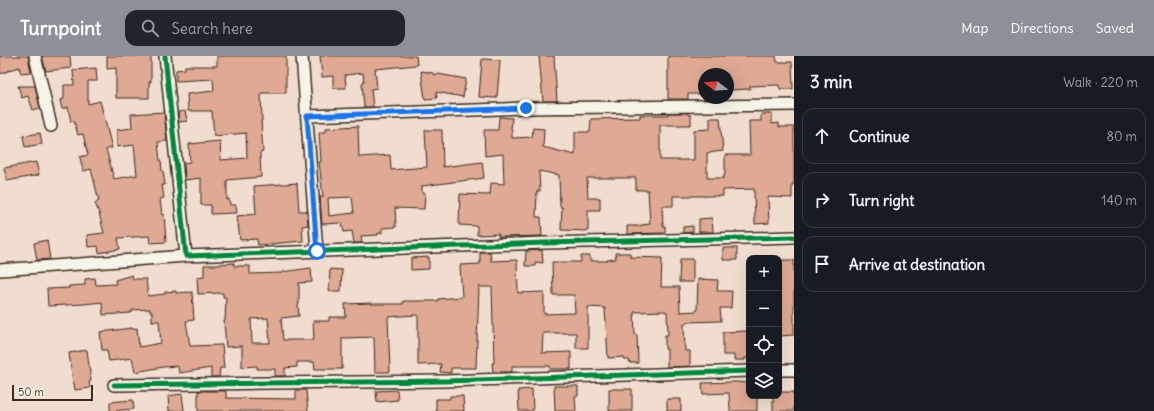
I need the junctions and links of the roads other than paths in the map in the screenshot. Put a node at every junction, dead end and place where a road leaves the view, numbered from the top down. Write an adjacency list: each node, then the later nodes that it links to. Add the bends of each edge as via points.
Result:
1 (35, 56): 6 (street)
2 (164, 56): 9 (street)
3 (302, 56): 5 (street)
4 (794, 105): 5 (street, via 526,108)
5 (307, 116): 8 (street)
6 (51, 126)
7 (794, 238): 8 (street, via 537,243)
8 (317, 251): 9 (street)
9 (186, 256): 10 (street)
10 (0, 270)
11 (782, 370): 12 (street)
12 (794, 370)
13 (746, 371): 14 (street, via 445,381)
14 (114, 385)

